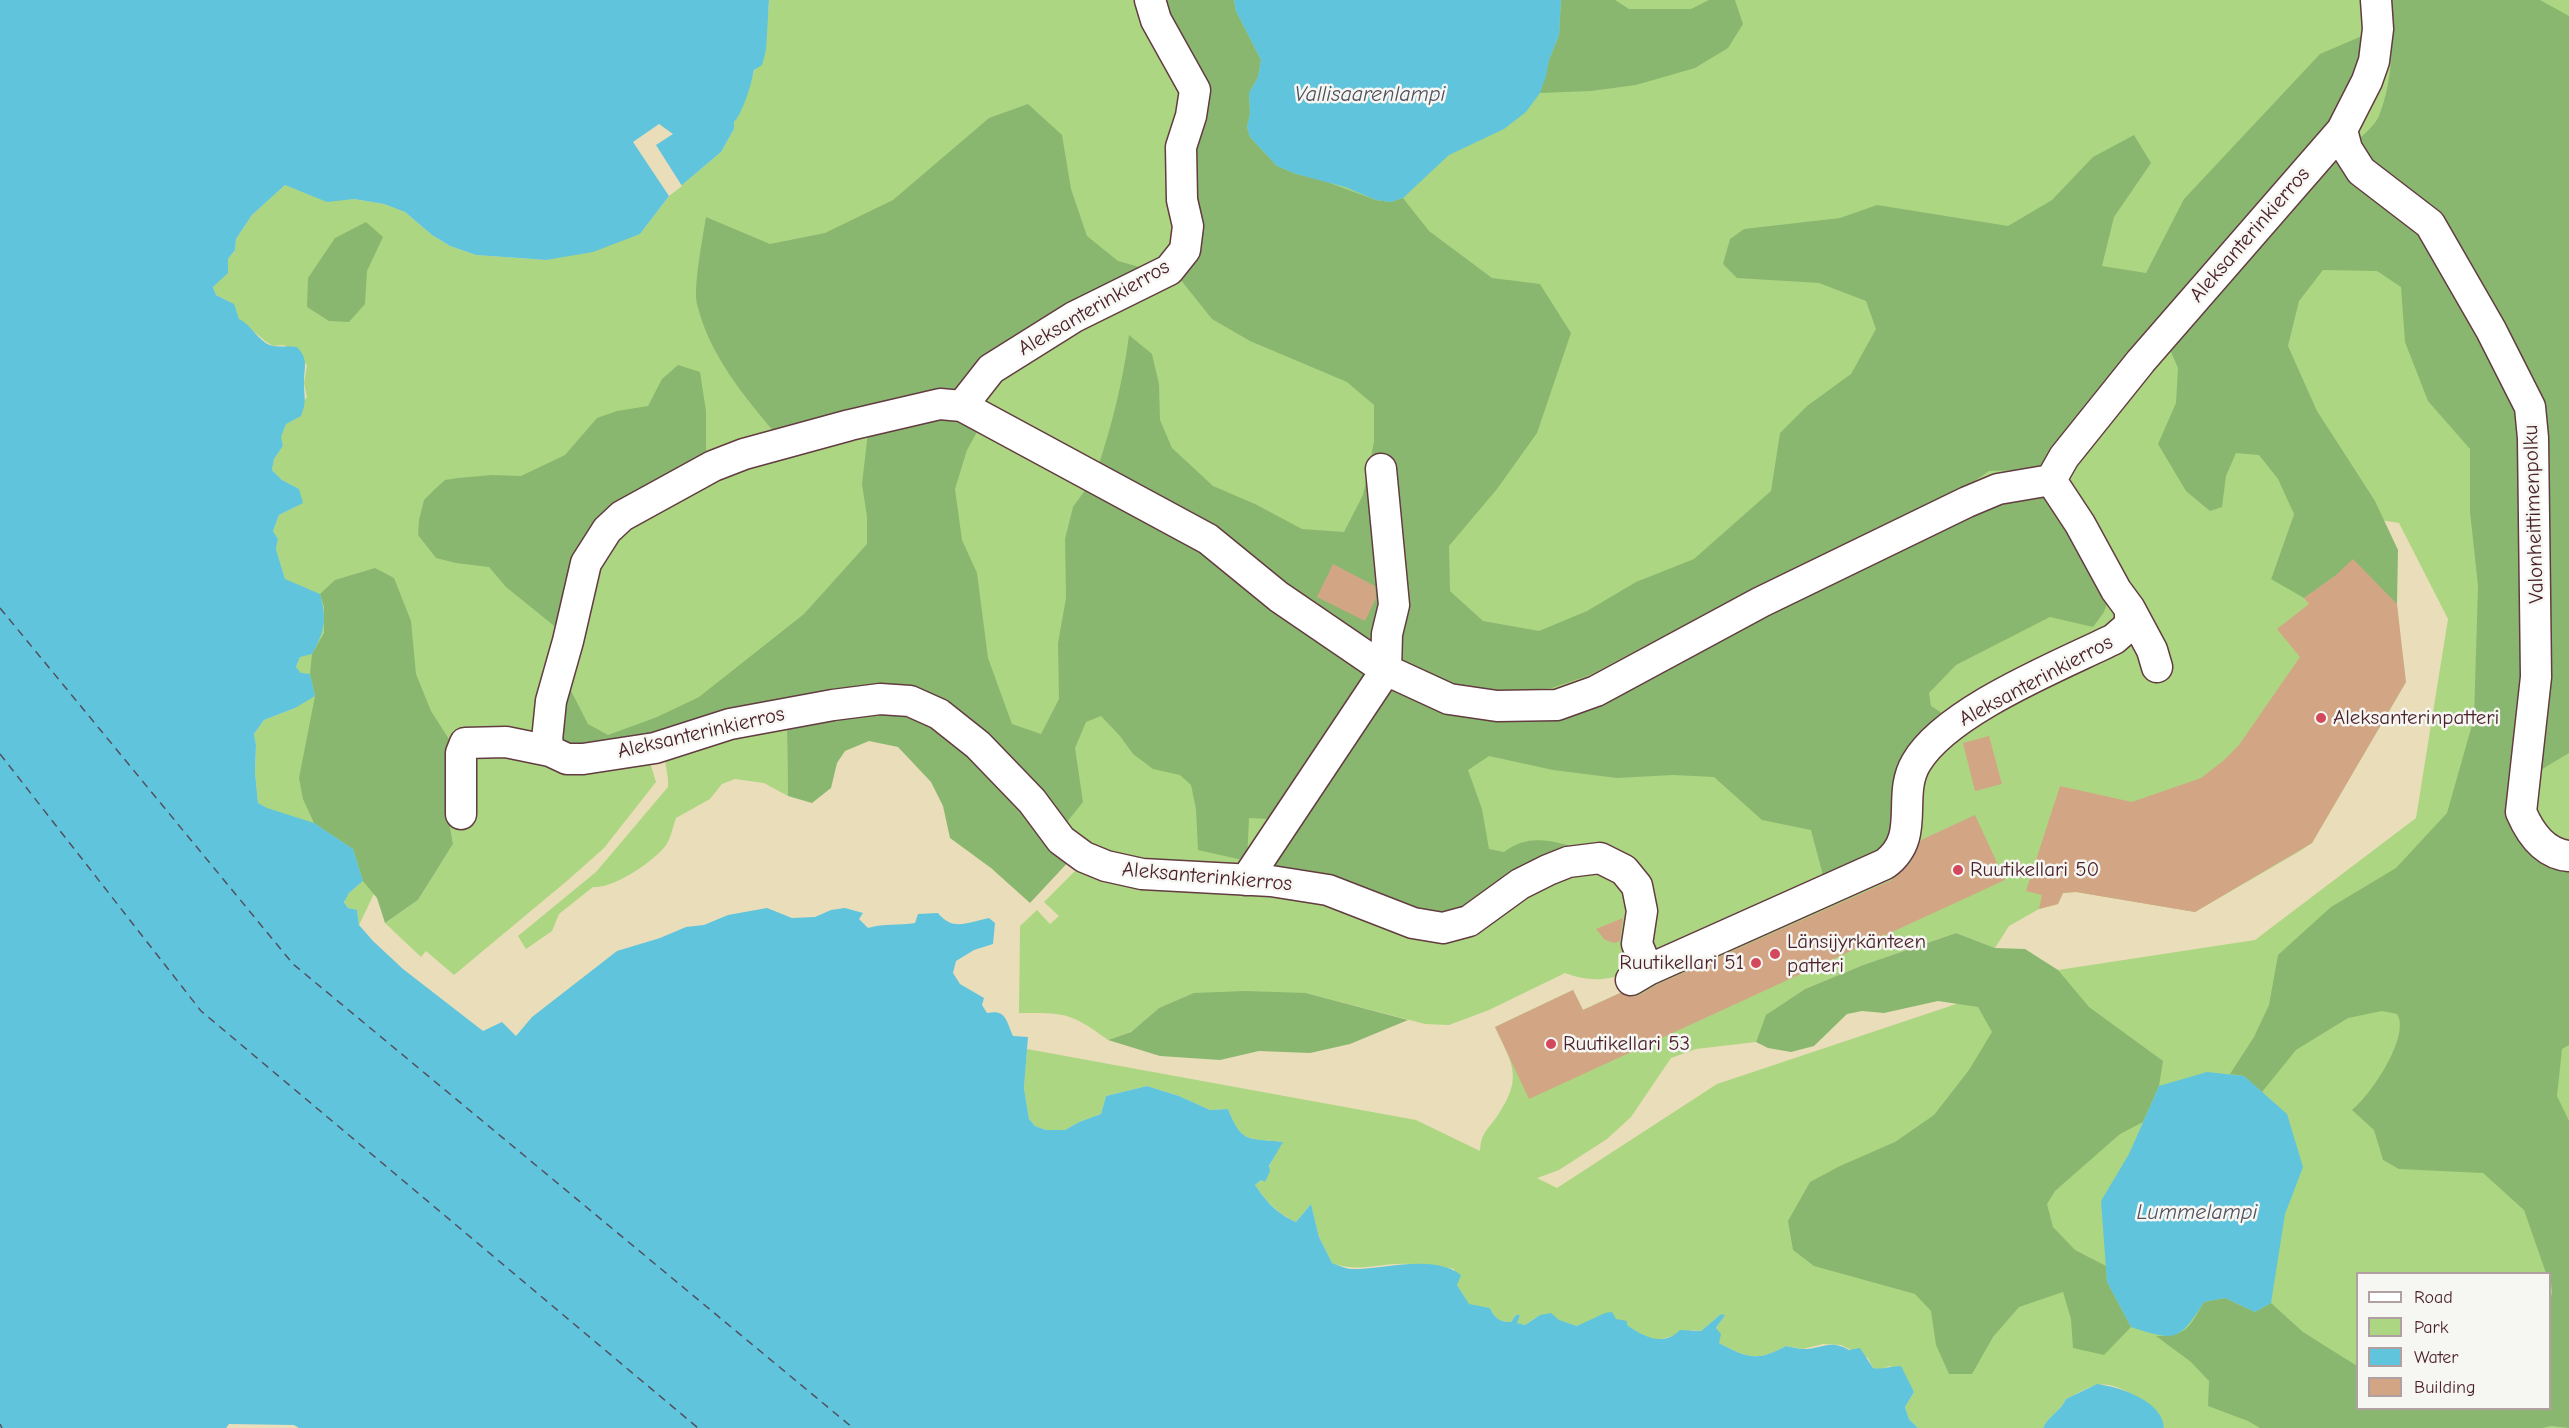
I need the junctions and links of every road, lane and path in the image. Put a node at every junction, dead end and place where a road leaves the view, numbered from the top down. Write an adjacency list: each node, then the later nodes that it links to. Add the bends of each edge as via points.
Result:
1 (1150, 0): 4 (lane, Aleksanterinkierros, via 1156,20 1195,90 1181,147 1182,200 1188,226 1185,250 1169,270 1074,317 991,369)
2 (2376, 0): 3 (lane, Aleksanterinkierros, via 2374,61)
3 (2342, 130): 6 (lane, Aleksanterinkierros, via 2141,361 2064,457); 12 (lane, Valonheittimenpolku, via 2347,148 2361,171 2430,224 2492,330 2530,407 2534,450 2536,677 2521,812 2540,843 2559,855)
4 (962, 406): 9 (lane, via 1208,539 1279,597); 10 (lane, via 940,404 744,454 713,466 622,516 607,530 586,563 551,701 547,740)
5 (1381, 469): 9 (lane, via 1394,605 1387,634)
6 (2051, 480): 7 (lane); 9 (lane, via 1998,489 1967,502 1761,602 1596,692 1557,705 1497,706 1449,699)
7 (2130, 609): 8 (lane); 13 (lane, Aleksanterinkierros, via 2130,625 2123,633 1980,706 1923,752 1911,776 1905,838 1896,857 1869,873 1639,975 1637,944 1642,911 1637,886 1624,870 1600,858 1568,862 1548,870 1520,884 1469,921 1443,928 1413,922 1328,890)
8 (2157, 667)
9 (1386, 670): 13 (lane)
10 (550, 751): 11 (lane, Aleksanterinkierros, via 506,742 465,743 461,753); 13 (lane, Aleksanterinkierros, via 567,759 583,759 655,748 730,724 833,705 880,699 910,701 939,714 978,745 1032,801 1061,840 1084,857 1126,872)
11 (461, 814)
12 (2569, 856)
13 (1246, 880)

